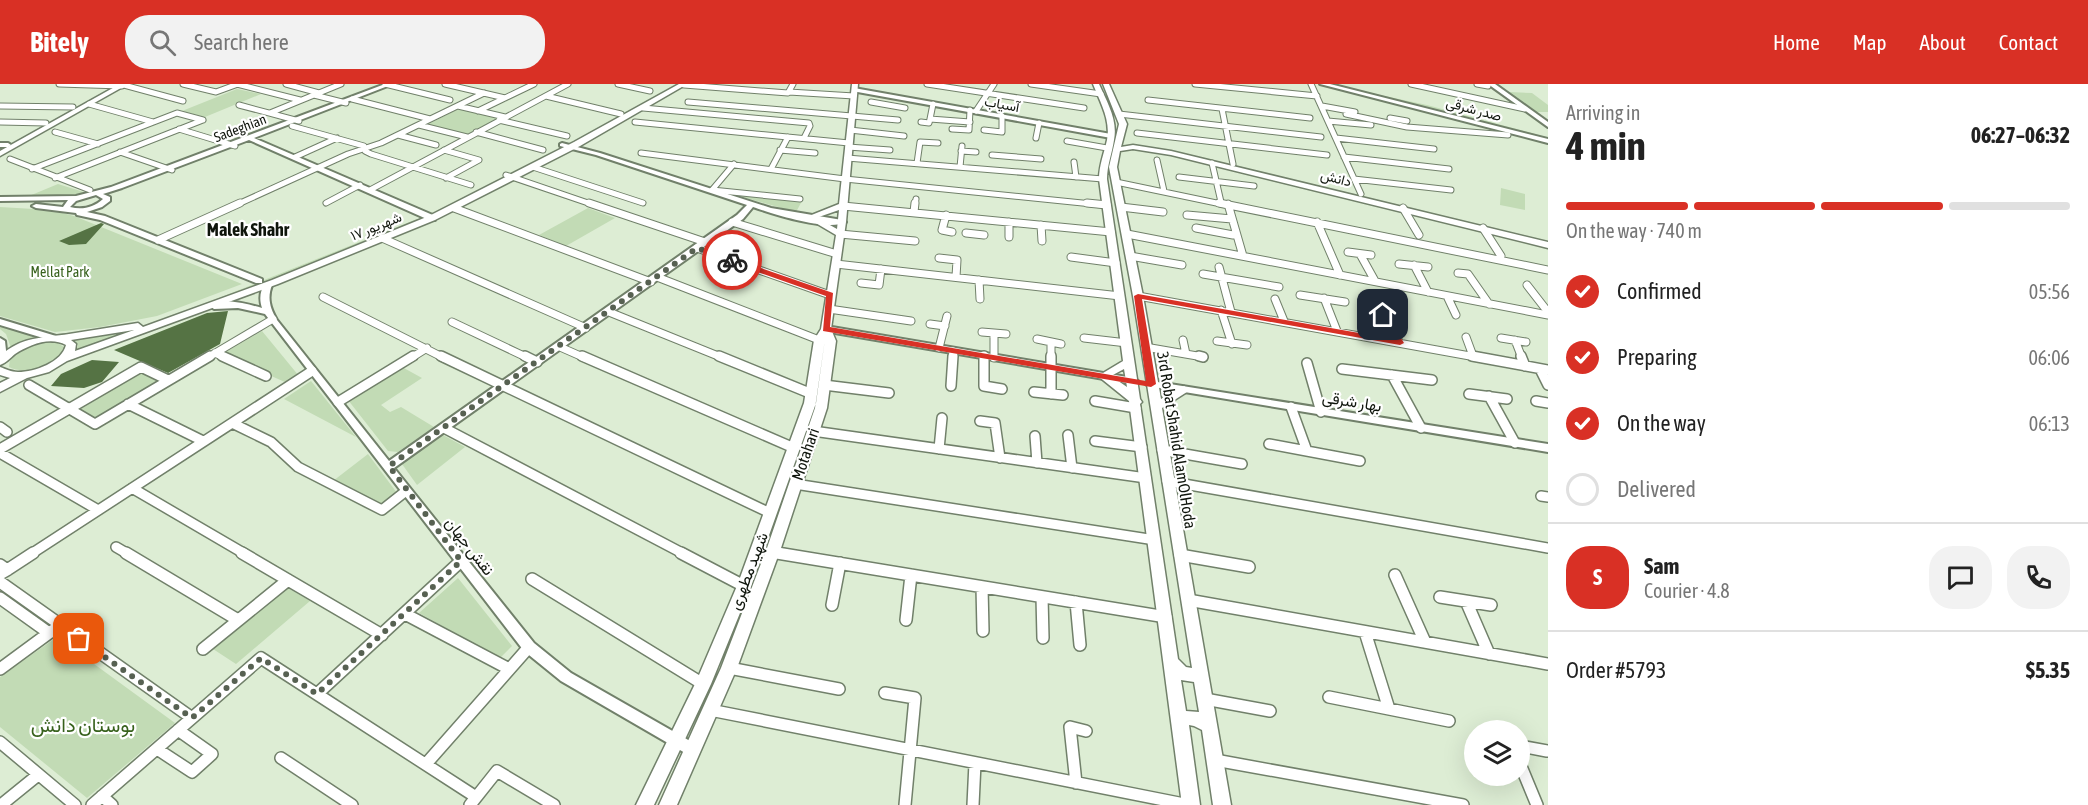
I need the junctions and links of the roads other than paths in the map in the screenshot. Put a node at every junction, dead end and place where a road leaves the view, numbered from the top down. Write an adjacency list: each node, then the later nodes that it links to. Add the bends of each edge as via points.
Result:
1 (59, 84): 23 (street)
2 (183, 84): 3 (street, via 216,92)
3 (237, 84): 39 (street)
4 (286, 84): 33 (street)
5 (340, 84): 33 (street)
6 (390, 84): 40 (street); 42 (street, Sadeghian)
7 (445, 84): 31 (street)
8 (534, 84): 37 (street)
9 (568, 84): 34 (street)
10 (618, 84): 28 (street)
11 (677, 84): 64 (main road, ۱۷ شهریور)
12 (684, 84): 29 (street); 53 (main road, ۱۷ شهریور)
13 (793, 84): 30 (street)
14 (927, 84): 32 (street)
15 (993, 84): 32 (street)
16 (1031, 84): 26 (street)
17 (1195, 84): 25 (street)
18 (1311, 84): 35 (street)
19 (1323, 84): 61 (street, صدر شرقی)
20 (1343, 84): 96 (street, صدر شرقی)
21 (1411, 84): 57 (street)
22 (1477, 84): 24 (street)
23 (120, 85): 38 (street); 45 (main road); 52 (main road)
24 (1490, 85): 57 (street)
25 (1234, 86): 35 (street)
26 (1101, 88): 65 (main road, 3rd Robat Shahid AlamOlHoda); 110 (main road, 3rd Robat Shahid AlamOlHoda)
27 (854, 90): 30 (street); 36 (street, آسیاب); 67 (main road, Motahari)
28 (650, 91)
29 (762, 92): 30 (street); 54 (street)
30 (787, 92)
31 (484, 93): 37 (street); 50 (street)
32 (987, 93): 56 (street); 60 (street)
33 (317, 94): 39 (street); 42 (street)
34 (546, 96): 64 (street); 72 (street)
35 (1317, 96): 51 (street)
36 (896, 97): 46 (street, آسیاب); 48 (street)
37 (505, 98): 59 (street)
38 (183, 100)
39 (300, 100): 62 (street)
40 (450, 100)
41 (1148, 100): 58 (street)
42 (349, 101): 71 (street); 74 (street, Sadeghian)
43 (688, 102): 54 (street)
44 (871, 102): 48 (street)
45 (89, 104): 78 (street); 130 (main road)
46 (933, 104): 60 (street, آسیاب); 73 (street)
47 (239, 105): 62 (street)
48 (887, 105): 55 (street)
49 (0, 106): 52 (street)
50 (458, 106): 59 (street); 71 (street)
51 (1322, 106): 63 (street); 76 (street)
52 (73, 107): 82 (main road)
53 (643, 108): 104 (street, via 809,123); 111 (main road, ۱۷ شهریور)
54 (754, 108): 67 (street)
55 (905, 108)
56 (1084, 108)
57 (1525, 108): 85 (street)
58 (1222, 109): 69 (street); 86 (street)
59 (478, 111): 72 (street)
60 (973, 111): 68 (street, آسیاب); 81 (street)
61 (1437, 112): 87 (street); 109 (street, صدر شرقی)
62 (270, 113): 74 (street)
63 (1365, 113)
64 (621, 114): 111 (main road, ۱۷ شهریور)
65 (1119, 114): 86 (street); 110 (main road, 3rd Robat Shahid AlamOlHoda, via 1124,124)
66 (1346, 114): 87 (street, via 1399,126)
67 (851, 115): 75 (street); 91 (main road, Motahari)
68 (1002, 116): 83 (street, آسیاب); 92 (street, via 1002,132)
69 (1310, 118)
70 (1390, 118): 87 (street)
71 (430, 119): 84 (street)
72 (502, 119): 94 (street); 111 (street)
73 (930, 119): 80 (street, via 928,123); 81 (street)
74 (298, 120): 103 (street, Sadeghian)
75 (898, 120)
76 (1328, 121): 90 (street); 106 (street)
77 (0, 122): 82 (street)
78 (154, 122): 88 (street, via 177,113 203,120); 114 (street)
79 (635, 122): 101 (street)
80 (921, 122)
81 (970, 122): 89 (street, via 969,130)
82 (46, 123): 118 (main road)
83 (1039, 123): 105 (street); 110 (street, آسیاب)
84 (419, 125): 97 (street); 100 (street)
85 (1548, 125)
86 (1226, 126): 102 (street); 113 (street)
87 (1436, 128): 98 (street)
88 (179, 129): 115 (street); 126 (street)
89 (952, 129)
90 (1410, 129)
91 (850, 130): 99 (street); 117 (main road, Motahari)
92 (984, 130)
93 (55, 132): 114 (street)
94 (476, 132): 100 (street); 123 (street)
95 (1137, 133): 113 (street)
96 (1548, 134)
97 (398, 135): 116 (street); 120 (street)
98 (1508, 135)
99 (904, 136)
100 (467, 137): 122 (street)
101 (788, 137): 104 (street); 124 (street)
102 (1321, 137)
103 (251, 138): 115 (street, Sadeghian); 135 (street)
104 (804, 138): 117 (street)
105 (1036, 138)
106 (1336, 138): 121 (street); 136 (street)
107 (335, 139): 107 (street, via 295,125 291,127); 120 (street); 135 (street)
108 (1067, 141): 110 (street)
109 (1548, 141)
110 (1114, 142): 119 (main road, دانش); 119 (main road, دانش, via 1130,139); 163 (main road, 3rd Robat Shahid AlamOlHoda, via 1102,164)
111 (569, 143): 148 (main road, ۱۷ شهریور); 156 (main road, ۱۷ شهریور); 171 (street)
112 (938, 143): 143 (street, via 920,142)
113 (1229, 143): 133 (street); 146 (street)
114 (98, 144): 151 (street)
115 (233, 145): 152 (street, Sadeghian)
116 (436, 145)
117 (848, 145): 125 (street); 137 (main road, Motahari)
118 (3, 147)
119 (1146, 147): 144 (main road, دانش); 146 (main road, دانش)
120 (364, 149): 147 (street); 150 (street)
121 (1434, 149)
122 (444, 150): 150 (street); 160 (street, via 479,160)
123 (543, 150)
124 (780, 150): 128 (street); 153 (street)
125 (890, 150)
126 (120, 152): 134 (street); 152 (street)
127 (641, 153): 145 (street)
128 (815, 153)
129 (976, 153): 149 (street, via 962,149)
130 (0, 154)
131 (100, 155): 134 (street)
132 (992, 155): 138 (street)
133 (1327, 155)
134 (107, 157): 159 (street)
135 (296, 157): 147 (street)
136 (1344, 157): 154 (street); 162 (street)
137 (847, 158): 143 (street); 161 (main road, Motahari)
138 (1019, 158): 140 (street); 155 (street)
139 (10, 159): 151 (street)
140 (1041, 159)
141 (1157, 160): 173 (street)
142 (1074, 162): 157 (street)
143 (917, 163): 149 (street)
144 (1212, 163): 164 (street); 191 (main road, دانش)
145 (734, 164): 153 (street); 171 (street)
146 (1233, 164): 174 (main road, دانش)
147 (319, 167): 165 (street); 221 (street)
148 (533, 167): 156 (main road, ۱۷ شهریور); 168 (street)
149 (960, 167): 155 (street)
150 (411, 168): 160 (street); 170 (street)
151 (32, 169): 159 (street)
152 (170, 169): 176 (street, Sadeghian)
153 (771, 169): 161 (street)
154 (1449, 169)
155 (1020, 172): 157 (street)
156 (509, 176): 178 (street); 190 (main road, ۱۷ شهریور); 198 (main road, ۱۷ شهریور)
157 (1076, 177): 163 (street)
158 (1179, 177): 164 (street)
159 (55, 178): 169 (street)
160 (446, 178): 166 (street)
161 (845, 179): 187 (street); 188 (main road, Motahari)
162 (1354, 179): 172 (street); 174 (street)
163 (1110, 180): 173 (street); 187 (main road, 3rd Robat Shahid AlamOlHoda); 189 (main road, 3rd Robat Shahid AlamOlHoda)
164 (1216, 183): 167 (street); 184 (street)
165 (360, 185): 170 (street); 182 (street)
166 (471, 186)
167 (1254, 186)
168 (595, 188): 178 (street); 183 (street)
169 (90, 190)
170 (370, 190): 198 (street)
171 (712, 190): 179 (street); 186 (street)
172 (1451, 190)
173 (1164, 191): 181 (street)
174 (1361, 194): 222 (main road, دانش)
175 (78, 198): 176 (street); 177 (street); 193 (street, via 68,203 66,208)
176 (103, 198): 193 (street, via 88,209); 200 (street)
177 (0, 199)
178 (577, 199): 225 (street)
179 (800, 199)
180 (916, 199): 194 (street)
181 (1206, 199): 184 (street); 199 (street)
182 (326, 203)
183 (643, 203)
184 (1224, 203): 203 (street); 207 (street)
185 (0, 204): 193 (street)
186 (753, 204): 192 (street); 204 (street)
187 (1107, 205): 215 (main road, 3rd Robat Shahid AlamOlHoda)
188 (843, 206): 194 (street); 202 (main road); 205 (main road, Motahari)
189 (1121, 207): 195 (street); 214 (main road, 3rd Robat Shahid AlamOlHoda)
190 (454, 208): 198 (main road, ۱۷ شهریور); 251 (street)
191 (1403, 208): 210 (main road, دانش); 217 (street)
192 (769, 209): 202 (street); 204 (street)
193 (71, 210): 200 (street)
194 (914, 212): 197 (street)
195 (1163, 212)
196 (1187, 214): 199 (street)
197 (946, 215): 201 (street); 211 (street, via 942,230)
198 (429, 216): 220 (main road, ۱۷ شهریور); 255 (main road, ۱۷ شهریور)
199 (1212, 216): 203 (street)
200 (102, 218): 221 (street)
201 (974, 218): 206 (street); 218 (street, via 970,234)
202 (815, 219): 205 (street); 213 (main road)
203 (1232, 219): 233 (street)
204 (736, 220): 225 (street); 229 (street)
205 (842, 222): 213 (main road, Motahari)
206 (1009, 222): 208 (street); 219 (street)
207 (1317, 222): 245 (street); 248 (street)
208 (1041, 225): 215 (street); 224 (street)
209 (1196, 228): 212 (street)
210 (1483, 228): 226 (main road, دانش); 234 (street)
211 (952, 232)
212 (1216, 232): 216 (street); 227 (street)
213 (840, 234): 223 (street); 229 (main road, Motahari)
214 (1127, 234): 227 (street); 232 (main road, 3rd Robat Shahid AlamOlHoda)
215 (1112, 235): 232 (main road, via 1121,257); 239 (main road, 3rd Robat Shahid AlamOlHoda)
216 (1233, 235)
217 (1419, 235)
218 (984, 236)
219 (1009, 237)
220 (382, 238): 255 (main road, ۱۷ شهریور); 287 (street)
221 (158, 240): 255 (street)
222 (1548, 240)
223 (915, 241)
224 (1042, 241)
225 (701, 245): 251 (street); 260 (street)
226 (1548, 245)
227 (1222, 252): 233 (street)
228 (1348, 252): 230 (street)
229 (837, 254): 237 (main road, Motahari)
230 (1360, 254): 231 (street); 254 (street)
231 (1371, 255)
232 (1130, 256): 240 (street); 253 (main road, 3rd Robat Shahid AlamOlHoda)
233 (1244, 256): 248 (street)
234 (1501, 256)
235 (1071, 257): 239 (street)
236 (939, 258): 249 (street, via 957,260)
237 (836, 264): 244 (street); 260 (main road, Motahari)
238 (1400, 264): 241 (street)
239 (1116, 265): 253 (main road); 262 (main road, 3rd Robat Shahid AlamOlHoda)
240 (1182, 265)
241 (1414, 265): 243 (street); 259 (street)
242 (1219, 267): 250 (street)
243 (1428, 267)
244 (881, 269): 249 (street); 256 (street, via 879,285)
245 (1548, 270)
246 (1458, 273): 270 (street, via 1468,274)
247 (1203, 274): 250 (street)
248 (1340, 275): 254 (street)
249 (956, 277): 252 (street)
250 (1222, 277): 258 (street); 275 (street)
251 (654, 280): 274 (street); 292 (street)
252 (980, 280): 262 (street); 267 (street)
253 (1134, 280): 263 (main road, 3rd Robat Shahid AlamOlHoda)
254 (1375, 282): 259 (street)
255 (263, 283): 271 (main road, ۱۷ شهریور); 279 (street); 294 (main road, ۱۷ شهریور, via 152,322)
256 (861, 283)
257 (1527, 285): 276 (street)
258 (1279, 287)
259 (1428, 292): 264 (street)
260 (830, 295): 272 (main road, Motahari)
261 (1300, 295): 266 (street)
262 (1120, 296): 304 (main road, 3rd Robat Shahid AlamOlHoda)
263 (1138, 296): 273 (street); 310 (main road, 3rd Robat Shahid AlamOlHoda)
264 (1447, 296): 270 (street); 278 (street)
265 (323, 297): 311 (street)
266 (1324, 298): 269 (street); 288 (street)
267 (980, 299)
268 (1275, 299): 282 (street)
269 (1345, 302)
270 (1489, 304): 276 (street)
271 (214, 306): 279 (street, via 238,305); 319 (main road, ۱۷ شهریور)
272 (829, 309): 281 (street); 292 (main road, Motahari)
273 (1221, 310): 275 (street); 307 (street)
274 (609, 312): 287 (street); 346 (street)
275 (1231, 312): 282 (street)
276 (1548, 314)
277 (1383, 315): 305 (street)
278 (1456, 315)
279 (270, 316): 314 (street); 328 (street, نقش جهان)
280 (947, 316): 286 (street)
281 (911, 321)
282 (1284, 321): 288 (street)
283 (0, 322): 294 (street)
284 (452, 322): 320 (street)
285 (930, 324): 286 (street)
286 (945, 326): 312 (street)
287 (586, 328): 309 (street)
288 (1337, 331): 305 (street)
289 (982, 332): 290 (street)
290 (994, 333): 291 (street); 317 (street)
291 (1006, 334)
292 (823, 335): 312 (street); 337 (main road, Motahari, via 831,341); 346 (main road, شهید مطهری)
293 (1466, 337): 316 (street)
294 (57, 338): 319 (main road, via 71,344); 323 (main road, ۱۷ شهریور, via 23,345)
295 (1084, 338): 304 (street)
296 (1501, 338): 299 (street)
297 (1037, 339): 302 (street)
298 (1183, 340): 315 (street)
299 (1515, 340): 303 (street); 324 (street)
300 (0, 341): 323 (street)
301 (1217, 341): 307 (street)
302 (1050, 342): 306 (street); 325 (street)
303 (1526, 342)
304 (1127, 343): 321 (main road, 3rd Robat Shahid AlamOlHoda)
305 (1400, 343): 316 (street)
306 (1061, 344)
307 (1232, 344): 308 (street)
308 (1247, 345)
309 (560, 347): 320 (street); 375 (street)
310 (1145, 347): 315 (street); 336 (main road, 3rd Robat Shahid AlamOlHoda)
311 (427, 348): 340 (street); 353 (street)
312 (939, 348): 313 (street)
313 (953, 351): 317 (street); 339 (street)
314 (214, 353): 330 (street); 333 (street)
315 (1186, 354): 318 (street)
316 (1473, 356): 324 (street)
317 (989, 357): 325 (street); 342 (street, via 984,386)
318 (1203, 357)
319 (63, 359): 332 (main road, ۱۷ شهریور)
320 (537, 362): 340 (street)
321 (1130, 362): 331 (main road); 335 (main road, 3rd Robat Shahid AlamOlHoda)
322 (1307, 363): 361 (street)
323 (0, 364): 332 (main road, via 7,374)
324 (1525, 366): 327 (street)
325 (1050, 367): 331 (street); 347 (street)
326 (1342, 369): 329 (street)
327 (1544, 369): 338 (street)
328 (312, 371): 353 (street, نقش جهان); 364 (street)
329 (1392, 375): 334 (street); 366 (street)
330 (266, 376)
331 (1103, 376): 335 (street); 357 (main road)
332 (27, 380): 341 (main road, ۱۷ شهریور); 360 (street)
333 (168, 380): 356 (street); 360 (street, via 141,367)
334 (1432, 380)
335 (1133, 381): 336 (main road); 357 (main road, 3rd Robat Shahid AlamOlHoda)
336 (1151, 384): 343 (street, بهار شرقی); 358 (main road, 3rd Robat Shahid AlamOlHoda)
337 (824, 385): 345 (street); 367 (main road, Motahari)
338 (1548, 385)
339 (951, 386)
340 (502, 387): 365 (street); 393 (street)
341 (0, 388)
342 (1002, 388)
343 (1184, 390): 358 (main road); 359 (street, بهار شرقی)
344 (1034, 392): 347 (street)
345 (889, 393)
346 (812, 394): 375 (main road, شهید مطهری)
347 (1052, 394): 349 (street)
348 (1469, 394): 350 (street)
349 (1063, 395)
350 (1489, 396): 351 (street); 372 (street)
351 (1507, 399)
352 (1536, 401): 355 (street)
353 (338, 402): 385 (street, نقش جهان)
354 (1095, 402): 357 (street)
355 (1548, 403)
356 (128, 404): 360 (street, via 95,424); 370 (street)
357 (1136, 405): 374 (main road, 3rd Robat Shahid AlamOlHoda)
358 (1155, 407): 378 (main road, 3rd Robat Shahid AlamOlHoda)
359 (1291, 407): 361 (street, بهار شرقی); 380 (street)
360 (69, 409): 379 (street)
361 (1321, 412): 366 (street, بهار شرقی)
362 (942, 418): 377 (street)
363 (980, 421): 381 (street, via 995,423)
364 (231, 423): 370 (street); 391 (street, via 271,442 298,467 382,510)
365 (444, 428): 385 (street); 408 (street)
366 (1421, 428): 372 (street, بهار شرقی)
367 (813, 431): 377 (street); 389 (main road, Motahari)
368 (1068, 435): 386 (street)
369 (1035, 436): 383 (street)
370 (204, 441): 390 (street)
371 (1095, 441): 374 (street)
372 (1515, 443): 376 (street, بهار شرقی)
373 (1269, 444): 380 (street)
374 (1142, 447): 387 (main road, 3rd Robat Shahid AlamOlHoda)
375 (794, 448): 393 (main road, شهید مطهری)
376 (1548, 448)
377 (939, 449): 381 (street)
378 (1162, 450): 384 (street); 388 (main road, 3rd Robat Shahid AlamOlHoda)
379 (0, 451): 392 (street)
380 (1307, 451): 382 (street)
381 (1000, 458): 383 (street)
382 (1360, 461)
383 (1037, 463): 386 (street)
384 (1242, 464)
385 (389, 466): 391 (street, نقش جهان)
386 (1072, 468): 387 (street)
387 (1146, 478): 394 (main road, 3rd Robat Shahid AlamOlHoda)
388 (1167, 481): 396 (street); 398 (main road, 3rd Robat Shahid AlamOlHoda)
389 (795, 484): 394 (street); 397 (main road, Motahari)
390 (132, 488): 392 (street); 406 (street)
391 (406, 491): 399 (street, نقش جهان)
392 (98, 510): 402 (street)
393 (770, 513): 408 (main road, شهید مطهری)
394 (1155, 540): 419 (main road, 3rd Robat Shahid AlamOlHoda)
395 (116, 547): 420 (street)
396 (1548, 548)
397 (772, 552): 400 (street); 435 (main road, Motahari)
398 (1180, 555): 401 (street); 413 (main road, 3rd Robat Shahid AlamOlHoda)
399 (461, 561): 418 (street); 430 (street, نقش جهان)
400 (840, 563): 403 (street); 416 (street)
401 (1249, 567)
402 (2, 570)
403 (910, 575): 409 (street); 421 (street)
404 (1395, 575): 428 (street)
405 (532, 579): 439 (street)
406 (288, 580): 420 (street); 426 (street)
407 (0, 582): 422 (street)
408 (744, 586): 439 (main road, شهید مطهری)
409 (982, 587): 410 (street); 423 (street)
410 (1042, 597): 415 (street); 427 (street)
411 (1440, 597): 414 (street)
412 (0, 598): 425 (street)
413 (1188, 600): 424 (street); 438 (main road, 3rd Robat Shahid AlamOlHoda)
414 (1466, 601): 417 (street); 432 (street)
415 (1076, 602): 419 (street); 429 (street)
416 (832, 605)
417 (1491, 605)
418 (405, 614): 426 (street); 437 (street)
419 (1166, 617): 433 (main road, 3rd Robat Shahid AlamOlHoda)
420 (238, 620): 431 (street)
421 (906, 620)
422 (60, 626): 425 (street); 448 (street)
423 (983, 631)
424 (1365, 632): 428 (street); 445 (street)
425 (49, 633): 436 (street)
426 (382, 635): 442 (street)
427 (1043, 638)
428 (1425, 642): 432 (street)
429 (1080, 645)
430 (529, 647): 437 (street); 454 (street, نقش جهان, via 566,677)
431 (203, 649)
432 (1489, 654): 434 (street)
433 (1173, 664): 438 (main road, via 1181,673 1193,676); 449 (main road, 3rd Robat Shahid AlamOlHoda)
434 (1548, 664)
435 (729, 668): 440 (street); 446 (main road, Motahari)
436 (0, 669)
437 (510, 669): 464 (street)
438 (1200, 671): 444 (main road, 3rd Robat Shahid AlamOlHoda)
439 (703, 684): 454 (main road, شهید مطهری)
440 (839, 689)
441 (885, 693): 459 (street, via 915,698)
442 (317, 694): 448 (street, via 261,658); 464 (street)
443 (1329, 697): 445 (street)
444 (1205, 699): 447 (street); 451 (main road, 3rd Robat Shahid AlamOlHoda)
445 (1389, 709): 450 (street)
446 (710, 710): 458 (main road, Motahari); 459 (street)
447 (1270, 711)
448 (192, 718): 452 (street)
449 (1180, 720): 451 (main road, via 1189,717); 478 (main road, 3rd Robat Shahid AlamOlHoda)
450 (1449, 720)
451 (1210, 727): 462 (main road, 3rd Robat Shahid AlamOlHoda)
452 (178, 730): 456 (street); 456 (street, via 212,754 192,772)
453 (1086, 731): 466 (street, via 1070,727)
454 (675, 740): 458 (street, نقش جهان); 474 (main road, شهید مطهری)
455 (0, 742): 465 (street)
456 (157, 748): 469 (street)
457 (1530, 748): 460 (street)
458 (692, 750): 475 (main road, Motahari)
459 (910, 750): 463 (street); 476 (street)
460 (1547, 751)
461 (281, 758): 472 (street)
462 (1215, 760): 479 (main road, 3rd Robat Shahid AlamOlHoda); 480 (street)
463 (975, 763): 466 (street); 477 (street)
464 (426, 764): 468 (street)
465 (38, 775): 470 (street); 471 (street)
466 (1076, 783): 478 (street)
467 (1529, 786): 481 (street)
468 (473, 801): 473 (street, via 497,771)
469 (102, 802)
470 (1, 805)
471 (75, 805)
472 (352, 805)
473 (554, 805)
474 (645, 805)
475 (668, 805)
476 (905, 805)
477 (973, 805)
478 (1190, 805)
479 (1222, 805)
480 (1463, 805)
481 (1537, 805)

